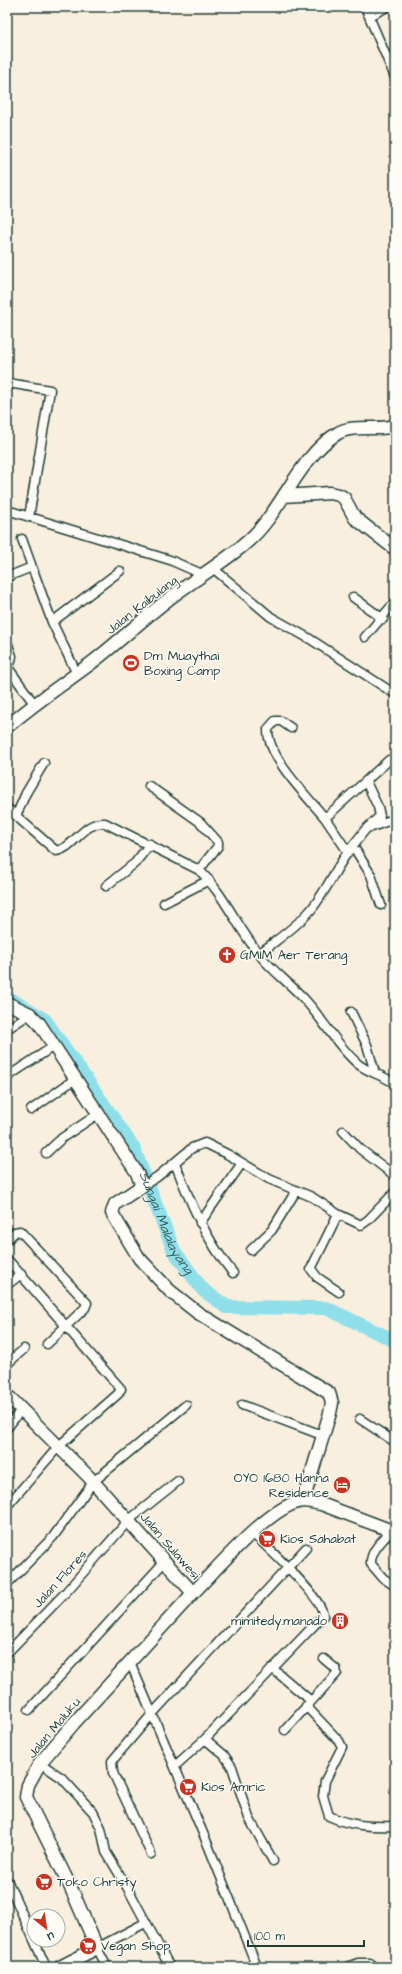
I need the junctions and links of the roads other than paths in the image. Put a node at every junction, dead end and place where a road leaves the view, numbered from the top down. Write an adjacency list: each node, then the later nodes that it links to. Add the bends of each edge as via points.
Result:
1 (365, 7): 3 (street)
2 (387, 7): 3 (street)
3 (370, 16): 4 (street)
4 (395, 77)
5 (7, 387): 9 (street, via 8,383 50,390)
6 (395, 426): 7 (street, Jalan Kaibulang, via 344,431 338,434 305,465)
7 (284, 496): 11 (street, via 339,494 355,518); 14 (street, Jalan Kaibulang, via 257,533)
8 (7, 510): 9 (street)
9 (30, 517): 14 (street)
10 (22, 539): 12 (street)
11 (395, 550)
12 (32, 567): 15 (street); 19 (street)
13 (120, 570): 19 (street)
14 (209, 572): 23 (street, Jalan Kaibulang, via 174,595); 24 (street, via 271,617)
15 (7, 577)
16 (353, 597): 18 (street)
17 (395, 602): 18 (street)
18 (383, 619): 20 (street)
19 (52, 622): 23 (street)
20 (365, 637)
21 (7, 642): 22 (street, via 12,656)
22 (8, 668): 25 (street)
23 (77, 674): 25 (street, Jalan Kaibulang)
24 (395, 694)
25 (35, 706): 26 (street, Jalan Kaibulang)
26 (7, 727)
27 (292, 728): 34 (street, via 281,721 275,721 268,729 274,755)
28 (389, 760): 34 (street)
29 (44, 763): 33 (street)
30 (149, 786): 39 (street, via 200,822 218,842 218,846)
31 (368, 786): 36 (street, via 380,816)
32 (7, 808): 33 (street)
33 (16, 816): 37 (street, via 56,851 86,829 99,823 116,827)
34 (325, 818): 38 (street)
35 (388, 821): 36 (street)
36 (365, 830): 38 (street)
37 (150, 844): 39 (street); 41 (street, via 135,863)
38 (350, 849): 43 (street, via 371,875); 44 (street, via 331,882 308,912)
39 (199, 870): 40 (street)
40 (209, 880): 42 (street); 44 (street)
41 (106, 886)
42 (164, 903)
43 (381, 905)
44 (259, 954): 50 (street, via 306,1001 350,1057)
45 (7, 1003): 47 (street)
46 (351, 1012): 50 (street, via 367,1045)
47 (30, 1014): 48 (street); 49 (street)
48 (7, 1029)
49 (54, 1046): 51 (street); 52 (street)
50 (375, 1073): 53 (street)
51 (7, 1077)
52 (75, 1079): 54 (street); 55 (street)
53 (395, 1084)
54 (31, 1110)
55 (98, 1114): 57 (street, via 56,1142); 61 (street)
56 (343, 1131): 60 (street, via 360,1149)
57 (46, 1153)
58 (175, 1163): 59 (street, via 192,1148 205,1143); 61 (street); 65 (street)
59 (242, 1163): 62 (street); 65 (street)
60 (395, 1176)
61 (143, 1185): 83 (street, via 118,1201 112,1211 112,1217 139,1258 170,1291 198,1313 328,1393 332,1402)
62 (296, 1191): 64 (street, via 312,1196); 67 (street, via 272,1230)
63 (395, 1192): 64 (street, via 364,1224 360,1225)
64 (338, 1214): 72 (street, via 310,1269)
65 (200, 1223): 69 (street)
66 (7, 1240): 73 (street, via 15,1232 20,1231 86,1300 87,1305)
67 (251, 1250)
68 (7, 1259): 70 (street)
69 (233, 1273)
70 (21, 1274): 71 (street); 73 (street)
71 (7, 1285)
72 (339, 1292)
73 (66, 1326): 74 (street); 85 (street, via 121,1389)
74 (47, 1344)
75 (24, 1349): 76 (street)
76 (7, 1364)
77 (7, 1395): 80 (street, Jalan Sulawesi)
78 (186, 1405): 87 (street)
79 (242, 1405): 83 (street)
80 (21, 1410): 82 (street); 85 (street, Jalan Sulawesi)
81 (360, 1419): 84 (street)
82 (7, 1428)
83 (322, 1435): 88 (street)
84 (395, 1442)
85 (60, 1446): 87 (street, Jalan Sulawesi); 89 (street)
86 (178, 1481): 90 (street, Jalan Flores)
87 (94, 1482): 90 (street, Jalan Sulawesi); 96 (street, via 53,1537)
88 (303, 1501): 91 (street, via 321,1504); 92 (street, Jalan Sulawesi, via 278,1510)
89 (7, 1506)
90 (129, 1520): 94 (street, Jalan Sulawesi); 99 (street, Jalan Flores, via 66,1592)
91 (394, 1531): 97 (street, via 377,1547 371,1557 371,1564 383,1578)
92 (252, 1533): 95 (street); 98 (street, Jalan Sulawesi)
93 (306, 1548): 95 (street)
94 (165, 1561): 98 (street, Jalan Sulawesi); 104 (street)
95 (288, 1568): 102 (street, via 322,1607 323,1616); 105 (street)
96 (7, 1584)
97 (395, 1586)
98 (192, 1593): 101 (street, Jalan Maluku)
99 (7, 1653)
100 (324, 1659): 103 (street, via 337,1673)
101 (130, 1662): 105 (street); 108 (street, Jalan Maluku)
102 (272, 1668): 103 (street); 107 (street)
103 (308, 1703): 106 (street); 110 (street, via 342,1747 325,1781 323,1796 329,1816 354,1825)
104 (29, 1710)
105 (153, 1713): 109 (street); 111 (street, via 112,1761 111,1767)
106 (285, 1730)
107 (205, 1739): 109 (street); 112 (street, via 224,1755 232,1767 249,1818)
108 (40, 1763): 115 (street, via 62,1778 93,1812 101,1828 106,1852); 117 (street, Jalan Maluku, via 28,1785 26,1797 71,1888)
109 (175, 1766): 123 (street)
110 (395, 1826)
111 (151, 1854)
112 (273, 1861)
113 (7, 1880): 114 (street)
114 (26, 1922)
115 (145, 1923): 117 (street); 122 (street)
116 (38, 1948): 119 (street)
117 (97, 1948): 120 (street); 121 (street)
118 (370, 1963): 124 (street, via 358,1963)
119 (46, 1967)
120 (60, 1967)
121 (107, 1967)
122 (170, 1967)
123 (257, 1967)
124 (347, 1967)

